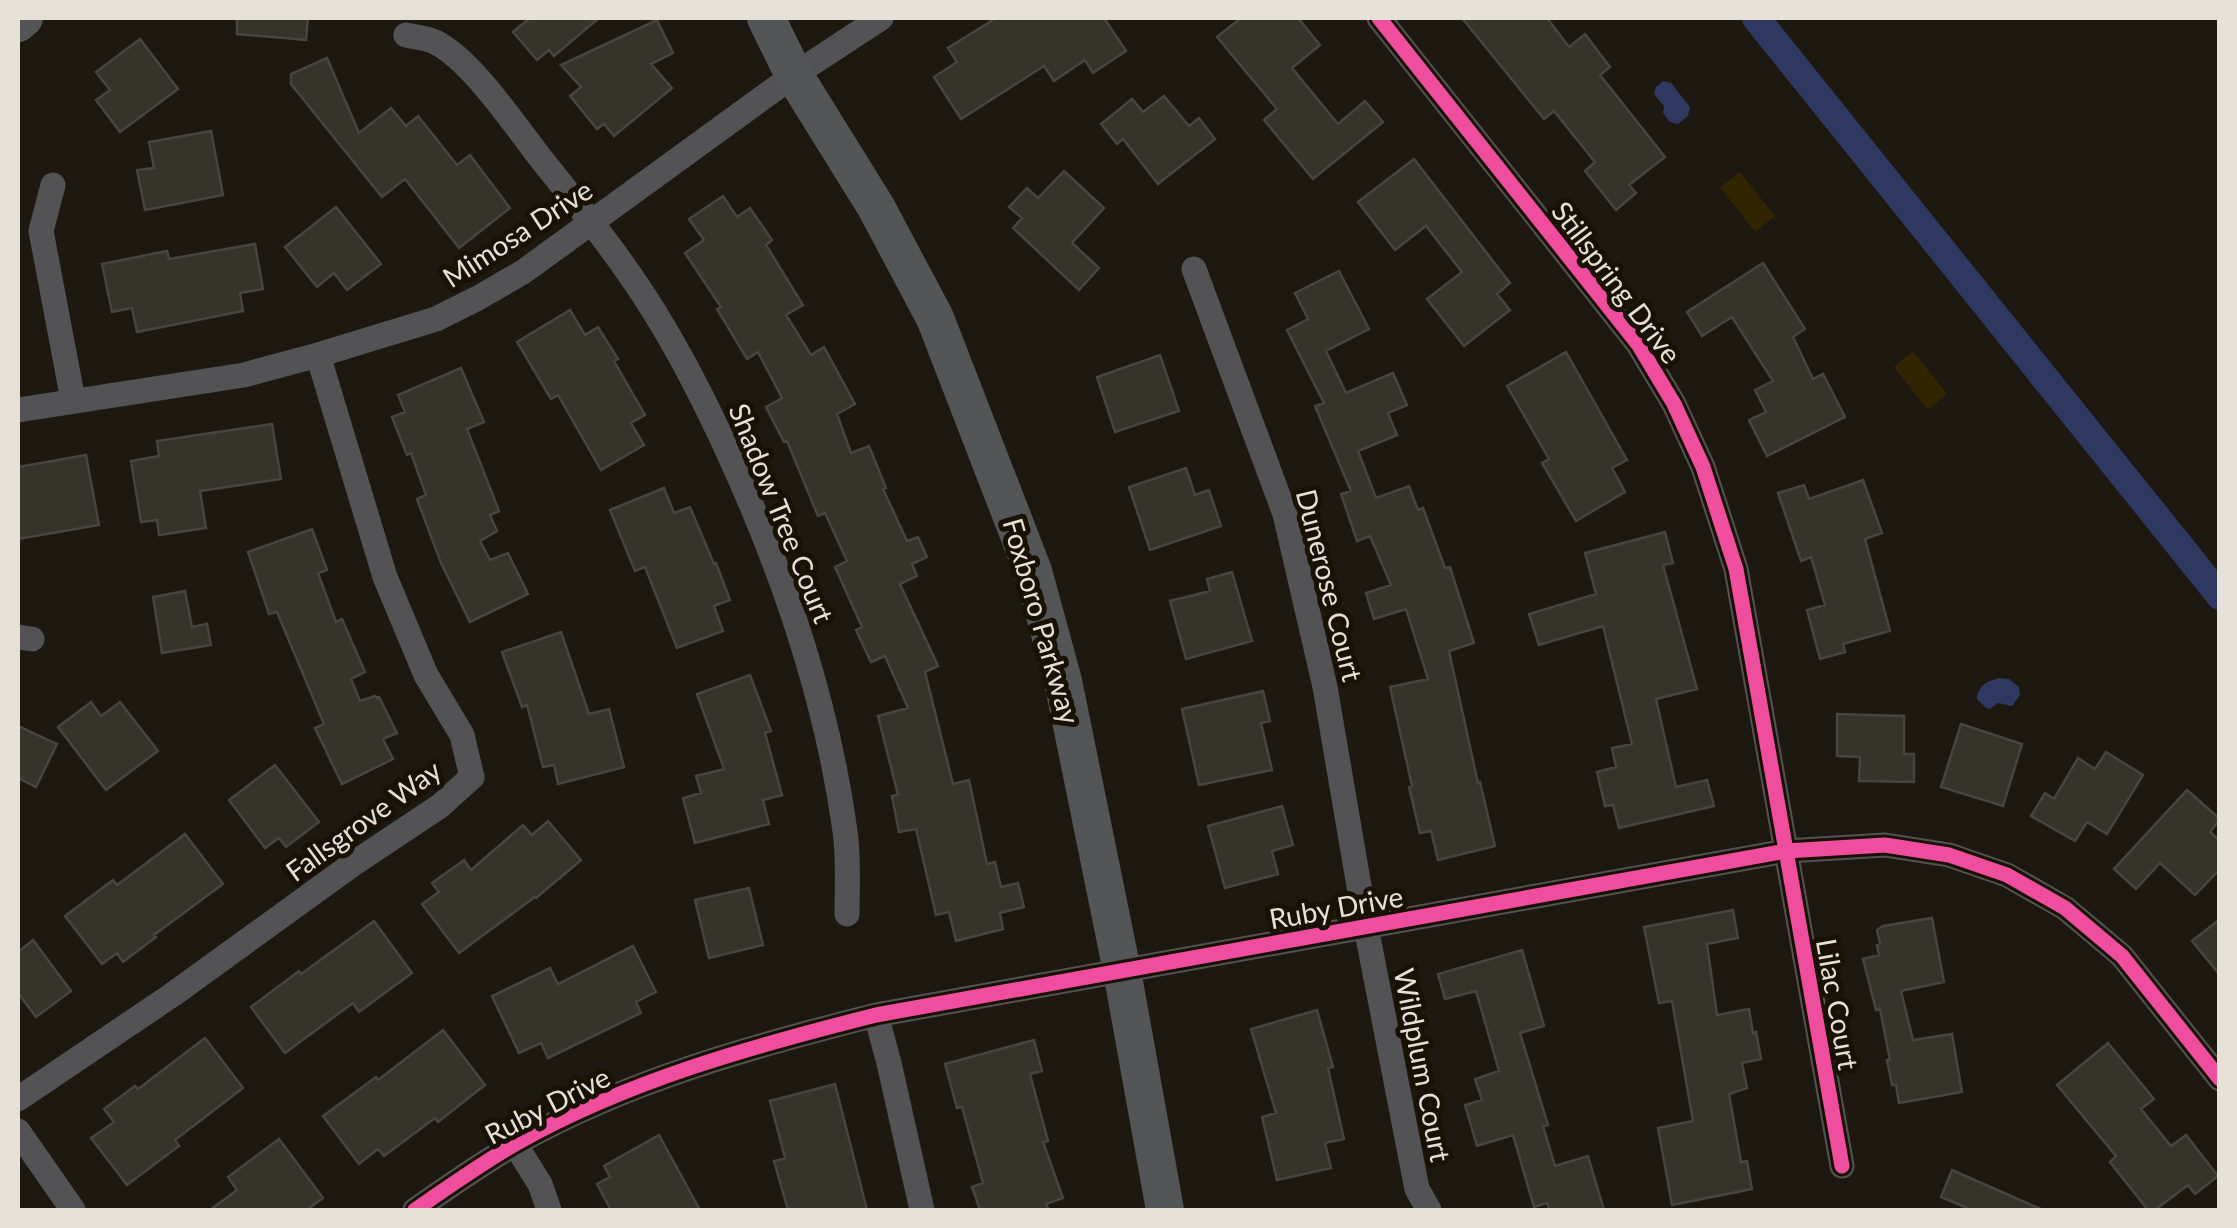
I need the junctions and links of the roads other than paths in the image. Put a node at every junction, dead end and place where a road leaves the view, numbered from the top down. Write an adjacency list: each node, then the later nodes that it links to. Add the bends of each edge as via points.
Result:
1 (24, 18): 6 (main road)
2 (735, 18): 8 (main road, Foxboro Parkway)
3 (766, 18): 8 (main road, Foxboro Parkway)
4 (881, 18): 8 (street, Mimosa Drive)
5 (1379, 18): 15 (street, Stillspring Drive, via 1638,344 1674,404 1736,569)
6 (18, 22)
7 (406, 34): 10 (street, Shadow Tree Court, via 436,42 462,62)
8 (794, 74): 10 (street, Mimosa Drive); 18 (main road, Foxboro Parkway, via 934,318 1033,570 1063,681)
9 (53, 185): 13 (street, via 41,231)
10 (592, 223): 12 (street, Mimosa Drive, via 523,272 436,319); 16 (street, Shadow Tree Court, via 688,370 774,557 825,723 846,834)
11 (1194, 269): 17 (street, Dunerose Court, via 1285,514 1326,687)
12 (318, 356): 13 (street, Mimosa Drive, via 244,375); 21 (street, Fallsgrove Way, via 386,577 426,674 462,734 472,778)
13 (73, 400): 14 (street, Mimosa Drive)
14 (18, 410)
15 (1786, 851): 17 (street, Ruby Drive); 20 (street, Ruby Drive, via 1885,845 1949,855 2007,875 2065,908 2122,956); 24 (street, Lilac Court)
16 (847, 914)
17 (1366, 927): 18 (street, Ruby Drive); 30 (street, Wildplum Court, via 1417,1189)
18 (1122, 970): 19 (street, Ruby Drive); 29 (main road, Foxboro Parkway)
19 (876, 1015): 23 (street, Ruby Drive, via 687,1068); 28 (street)
20 (2220, 1079)
21 (18, 1099)
22 (18, 1130): 25 (street)
23 (515, 1144): 26 (street, Ruby Drive); 27 (street)
24 (1842, 1166)
25 (73, 1210)
26 (416, 1210)
27 (549, 1210)
28 (922, 1210)
29 (1165, 1210)
30 (1429, 1210)

